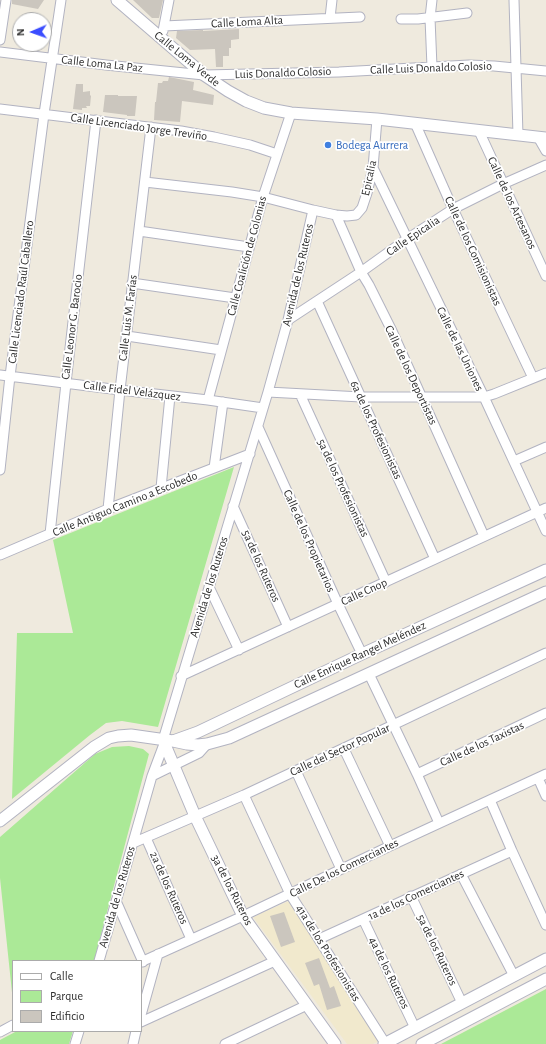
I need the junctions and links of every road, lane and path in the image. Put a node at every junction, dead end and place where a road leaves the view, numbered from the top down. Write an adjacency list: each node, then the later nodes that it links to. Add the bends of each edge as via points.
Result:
1 (6, 0): 15 (street)
2 (61, 0): 17 (street, Calle Licenciado Raúl Caballero)
3 (117, 0): 14 (street, Calle Loma Verde)
4 (170, 0): 13 (street)
5 (332, 0): 10 (street)
6 (432, 0): 11 (street)
7 (514, 0): 19 (street)
8 (467, 13): 11 (street)
9 (360, 17): 10 (street, Calle Loma Alta)
10 (330, 18): 13 (street, Calle Loma Alta)
11 (430, 18): 12 (street); 18 (street)
12 (401, 19)
13 (164, 26): 14 (street)
14 (161, 38): 22 (street, Calle Loma Verde)
15 (0, 40)
16 (0, 52): 17 (street, Calle Loma La Paz)
17 (52, 59): 22 (street, Calle Loma La Paz); 25 (street, Calle Licenciado Raúl Caballero)
18 (432, 68): 19 (street, Calle Luis Donaldo Colosio, via 469,65); 21 (street, Calle Luis Donaldo Colosio)
19 (516, 68): 20 (street, Calle Luis Donaldo Colosio); 31 (street)
20 (546, 71)
21 (339, 72): 22 (street, Luis Donaldo Colosio)
22 (204, 75): 24 (street, Calle Loma Verde, via 246,101 264,108)
23 (0, 109): 25 (street, Calle Licenciado Jorge Treviño)
24 (291, 113): 27 (street, Calle Loma Verde); 34 (street, Calle Coalición de Colonias)
25 (44, 114): 26 (street, Calle Licenciado Jorge Treviño); 56 (street, Calle Licenciado Raúl Caballero)
26 (96, 120): 29 (street, Calle Licenciado Jorge Treviño); 58 (street, Calle Leonor G. Barocio)
27 (377, 120): 28 (street); 36 (street, Epicalia)
28 (415, 124): 30 (street); 40 (street, Calle de los Comisionistas)
29 (151, 127): 34 (street, Calle Licenciado Jorge Treviño, via 214,137); 37 (street, Calle Luis M. Farías)
30 (478, 131): 31 (street); 38 (street, Calle de los Artesanos)
31 (518, 135): 32 (street)
32 (542, 138): 33 (street)
33 (546, 152)
34 (277, 154): 39 (street, Calle Coalición de Colonias)
35 (546, 165): 38 (street, Calle Epicalia)
36 (373, 168): 42 (street, Epicalia, via 359,212 352,216); 44 (street, Calle de las Uniones)
37 (145, 182): 39 (street, Epicalia); 43 (street, Calle Luis M. Farías)
38 (503, 184): 40 (street, Calle Epicalia); 47 (street, Calle de los Artesanos)
39 (263, 197): 41 (street, Epicalia); 45 (street, Calle Coalición de Colonias)
40 (454, 209): 44 (street, Calle Epicalia); 57 (street, Calle de los Comisionistas)
41 (313, 210): 42 (street, Epicalia); 51 (street, Avenida de los Ruteros)
42 (336, 215): 46 (street, Calle de los Deportistas)
43 (138, 231): 45 (street); 48 (street, Calle Luis M. Farías)
44 (407, 239): 46 (street, Calle Epicalia); 65 (street, Calle de las Uniones)
45 (249, 247): 49 (street, Calle Coalición de Colonias)
46 (361, 272): 50 (street, Calle Epicalia); 64 (street, Calle de los Deportistas)
47 (546, 276)
48 (132, 283): 49 (street); 52 (street, Calle Luis M. Farías)
49 (235, 298): 53 (street, Calle Coalición de Colonias)
50 (317, 301): 51 (street, Calle Epicalia); 63 (street, 6a de los Profesionistas)
51 (288, 320): 60 (street, Avenida de los Ruteros)
52 (127, 336): 53 (street); 59 (street, Calle Luis M. Farías)
53 (221, 350): 66 (street, Calle Coalición de Colonias)
54 (546, 373): 57 (street)
55 (0, 375): 56 (street, Calle Fidel Velázquez)
56 (10, 376): 58 (street, Calle Fidel Velázquez); 74 (street, Calle Licenciado Raúl Caballero)
57 (533, 378): 65 (street)
58 (66, 383): 59 (street, Calle Fidel Velázquez); 80 (street, Calle Leonor G. Barocio)
59 (120, 390): 62 (street, Calle Fidel Velázquez); 77 (street, Calle Luis M. Farías)
60 (268, 392): 61 (street); 68 (street, Avenida de los Ruteros)
61 (300, 394): 63 (street); 85 (street, 5a de los Profesionistas)
62 (170, 396): 66 (street, Calle Fidel Velázquez); 75 (street)
63 (361, 397): 64 (street); 83 (street, 6a de los Profesionistas)
64 (422, 397): 65 (street); 81 (street, Calle de los Deportistas)
65 (484, 397): 72 (street, Calle de las Uniones)
66 (208, 400): 67 (street, Calle Fidel Velázquez)
67 (223, 402): 68 (street, Calle Fidel Velázquez); 73 (street)
68 (263, 408): 69 (street, Avenida de los Ruteros)
69 (258, 427): 71 (street, Avenida de los Ruteros); 88 (street, Calle de los Propietarios)
70 (546, 447): 72 (street)
71 (250, 454): 73 (street, Calle Antiguo Camino a Escobedo); 76 (street, Avenida de los Ruteros)
72 (514, 461): 78 (street, Calle de las Uniones)
73 (214, 468): 75 (street, Calle Antiguo Camino a Escobedo)
74 (0, 470)
75 (161, 488): 77 (street, Calle Antiguo Camino a Escobedo)
76 (233, 506): 86 (street, Avenida de los Ruteros); 89 (street, 5a de los Ruteros)
77 (108, 509): 80 (street, Calle Antiguo Camino a Escobedo)
78 (542, 510): 79 (street, Calle de las Uniones); 81 (street, Calle Cnop)
79 (546, 531)
80 (50, 534): 82 (street, Calle Antiguo Camino a Escobedo)
81 (484, 536): 83 (street, Calle Cnop)
82 (0, 555)
83 (435, 559): 85 (street, Calle Cnop)
84 (546, 570): 92 (street, Calle Enrique Rangel Meléndez)
85 (386, 582): 88 (street, Calle Cnop)
86 (209, 587): 90 (street); 94 (street, Avenida de los Ruteros)
87 (546, 592): 93 (street, Calle Enrique Rangel Meléndez)
88 (338, 604): 89 (street, Calle Cnop); 92 (street, Calle de los Propietarios)
89 (288, 627): 90 (street, Calle Cnop)
90 (239, 650): 94 (street, Calle Cnop)
91 (546, 653): 97 (street, Calle del Sector Popular)
92 (362, 654): 96 (street, Calle Enrique Rangel Meléndez)
93 (369, 674): 97 (street); 99 (street, Calle Enrique Rangel Meléndez)
94 (181, 676): 98 (street, Avenida de los Ruteros)
95 (546, 714): 104 (street, Calle de los Taxistas)
96 (215, 724): 98 (street, Calle Enrique Rangel Meléndez); 99 (street, via 214,734)
97 (394, 725): 101 (street, Calle del Sector Popular); 104 (street)
98 (167, 741): 100 (street, Calle Enrique Rangel Meléndez); 102 (street, 3a de los Ruteros); 105 (street, Avenida de los Ruteros); 111 (street, Calle Enrique Rangel Meléndez, via 131,735 115,736 106,740)
99 (221, 741): 100 (street, Calle Enrique Rangel Meléndez)
100 (207, 744): 102 (street, via 199,753)
101 (344, 749): 103 (street, Calle del Sector Popular); 115 (street)
102 (173, 766): 105 (street); 110 (street, 3a de los Ruteros)
103 (296, 772): 107 (street, Calle del Sector Popular); 117 (street)
104 (417, 774): 112 (street)
105 (152, 776): 114 (street, Avenida de los Ruteros)
106 (542, 776): 108 (street); 109 (street, Calle De los Comerciantes)
107 (244, 795): 110 (street, Calle del Sector Popular); 119 (street, 41a de los Profesionistas)
108 (546, 796)
109 (490, 800): 112 (street, Calle De los Comerciantes); 116 (street)
110 (195, 816): 113 (street, Calle del Sector Popular); 122 (street, 3a de los Ruteros)
111 (0, 821)
112 (439, 823): 115 (street, Calle De los Comerciantes)
113 (146, 838): 114 (street, Calle del Sector Popular); 125 (street, 2a de los Ruteros)
114 (133, 843): 121 (street, Avenida de los Ruteros)
115 (390, 846): 117 (street, Calle De los Comerciantes)
116 (512, 851): 118 (street, 1a de los Comerciantes); 124 (street)
117 (341, 869): 119 (street, Calle De los Comerciantes)
118 (461, 874): 120 (street, 1a de los Comerciantes); 133 (street)
119 (290, 894): 122 (street, Calle De los Comerciantes); 126 (street, 41a de los Profesionistas)
120 (411, 896): 123 (street, 1a de los Comerciantes); 135 (street, 5a de los Ruteros)
121 (116, 902): 129 (street, Avenida de los Ruteros); 130 (street)
122 (242, 916): 125 (street, Calle De los Comerciantes); 131 (street, 3a de los Ruteros)
123 (363, 919): 126 (street, 1a de los Comerciantes); 140 (street, 4a de los Ruteros)
124 (546, 925)
125 (191, 939): 127 (street, Calle De los Comerciantes)
126 (319, 939): 148 (street, 41a de los Profesionistas)
127 (158, 954): 132 (street, Calle De los Comerciantes); 137 (street)
128 (546, 959): 133 (street)
129 (99, 960)
130 (141, 960)
131 (275, 961): 136 (street, 3a de los Ruteros); 138 (street)
132 (142, 962)
133 (514, 976): 135 (street)
134 (546, 979): 149 (street)
135 (462, 1003): 140 (street)
136 (307, 1005): 146 (street); 147 (street, 3a de los Ruteros)
137 (142, 1011)
138 (142, 1022)
139 (12, 1026): 141 (street)
140 (415, 1028): 148 (street)
141 (0, 1032)
142 (79, 1032): 144 (street)
143 (136, 1032): 145 (street)
144 (75, 1044)
145 (133, 1044)
146 (225, 1044)
147 (335, 1044)
148 (385, 1044)
149 (422, 1044)

